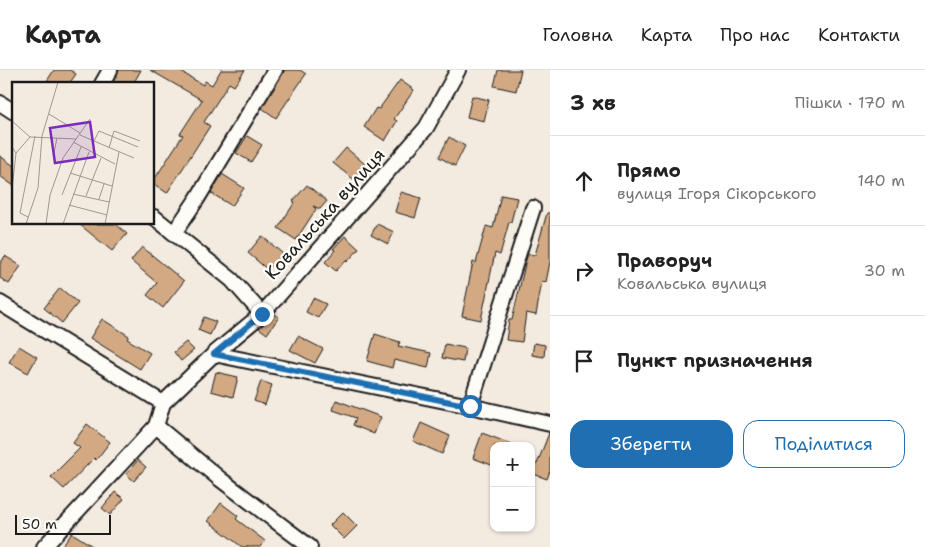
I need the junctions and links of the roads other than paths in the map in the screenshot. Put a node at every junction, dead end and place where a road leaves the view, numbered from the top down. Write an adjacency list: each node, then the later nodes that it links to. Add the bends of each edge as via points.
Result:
1 (110, 70): 4 (street)
2 (275, 70): 9 (street)
3 (458, 70): 11 (street, Ковальська вулиця, via 426,128)
4 (103, 82)
5 (0, 103): 6 (street)
6 (12, 111)
7 (533, 208): 14 (street)
8 (155, 218): 9 (street)
9 (174, 233): 11 (street, via 232,280)
10 (0, 303): 13 (street)
11 (262, 314): 12 (street, Ковальська вулиця)
12 (214, 354): 13 (street, Ковальська вулиця); 14 (street)
13 (163, 403): 16 (street, Ковальська вулиця)
14 (470, 406): 15 (street)
15 (550, 424)
16 (156, 426): 17 (street, Ковальська вулиця); 18 (street)
17 (44, 547)
18 (310, 547)

